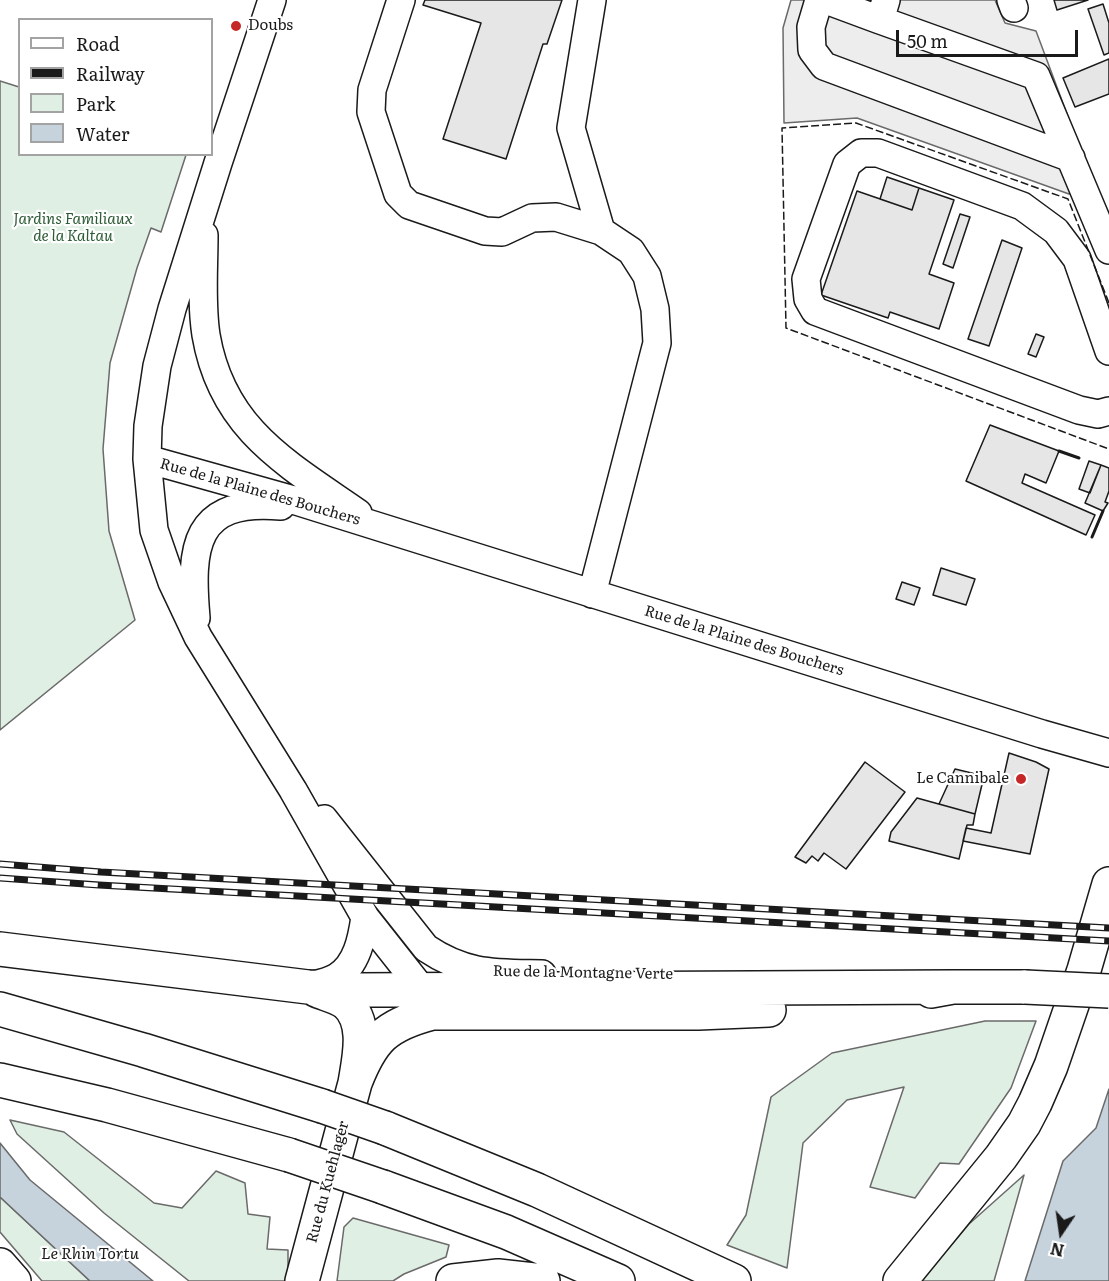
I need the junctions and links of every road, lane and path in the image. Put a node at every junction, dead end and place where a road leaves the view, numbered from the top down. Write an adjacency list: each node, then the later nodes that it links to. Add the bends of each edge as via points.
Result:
1 (272, 0): 8 (street, Rue de la Plaine des Bouchers)
2 (400, 0): 9 (street, via 371,101 371,112 398,194 409,205 485,231 502,232 532,218 556,217)
3 (592, 0): 9 (street, via 571,128)
4 (819, 0): 7 (street, via 811,27 812,50 825,66)
5 (826, 0): 6 (street)
6 (883, 10): 7 (street, via 1036,76)
7 (1071, 158): 10 (street)
8 (204, 210): 13 (street, Rue de la Plaine des Bouchers, via 157,366); 14 (street, Rue de la Plaine des Bouchers, via 206,334 225,395 268,448)
9 (602, 231): 15 (street, via 631,250 647,276 655,309 657,343)
10 (1109, 250)
11 (1109, 351): 12 (street, via 1077,259 1056,231 1022,206 878,153 861,153 846,164 806,279 808,299 815,311 1079,410 1098,414)
12 (1109, 411)
13 (147, 459): 14 (street, Rue de la Plaine des Bouchers); 16 (street, Rue de la Montagne Verte, via 154,530 172,582)
14 (379, 527): 15 (street, Rue de la Plaine des Bouchers); 16 (street, Rue de la Montagne Verte, via 284,506 227,511 206,528 196,549 193,586)
15 (592, 594): 17 (street, Rue de la Plaine des Bouchers)
16 (198, 637): 18 (street, Rue de la Montagne Verte)
17 (1109, 753)
18 (293, 790): 20 (street, Rue de la Montagne Verte); 23 (street, Rue de la Montagne Verte, via 327,821 426,948 461,968 513,973 863,978)
19 (1109, 884): 37 (main road, via 1051,1065 1024,1124)
20 (365, 917): 22 (street, via 362,937 349,966 337,977); 24 (street, Rue de la Montagne Verte)
21 (0, 948): 22 (main road)
22 (308, 987): 24 (main road); 29 (main road, Rue du Kuehlager, via 344,1002 354,1012 360,1037)
23 (953, 987): 24 (main road); 25 (main road, Rue de la Montagne Verte, bridge); 27 (main road, Rue de la Montagne Verte, via 816,1006 698,1013)
24 (421, 988): 27 (street, Rue de la Montagne Verte)
25 (1109, 991)
26 (0, 1009): 36 (main road, bridge, via 143,1050 385,1128 537,1190)
27 (466, 1011): 29 (main road, Rue du Kuehlager, via 432,1013 395,1026 369,1052)
28 (0, 1080): 35 (main road, bridge, via 289,1155 506,1232)
29 (355, 1083): 32 (main road, Rue du Kuehlager)
30 (0, 1265): 31 (main road)
31 (14, 1281)
32 (302, 1281)
33 (453, 1281): 34 (main road, via 498,1276)
34 (543, 1281)
35 (618, 1281)
36 (735, 1281)
37 (900, 1281)

